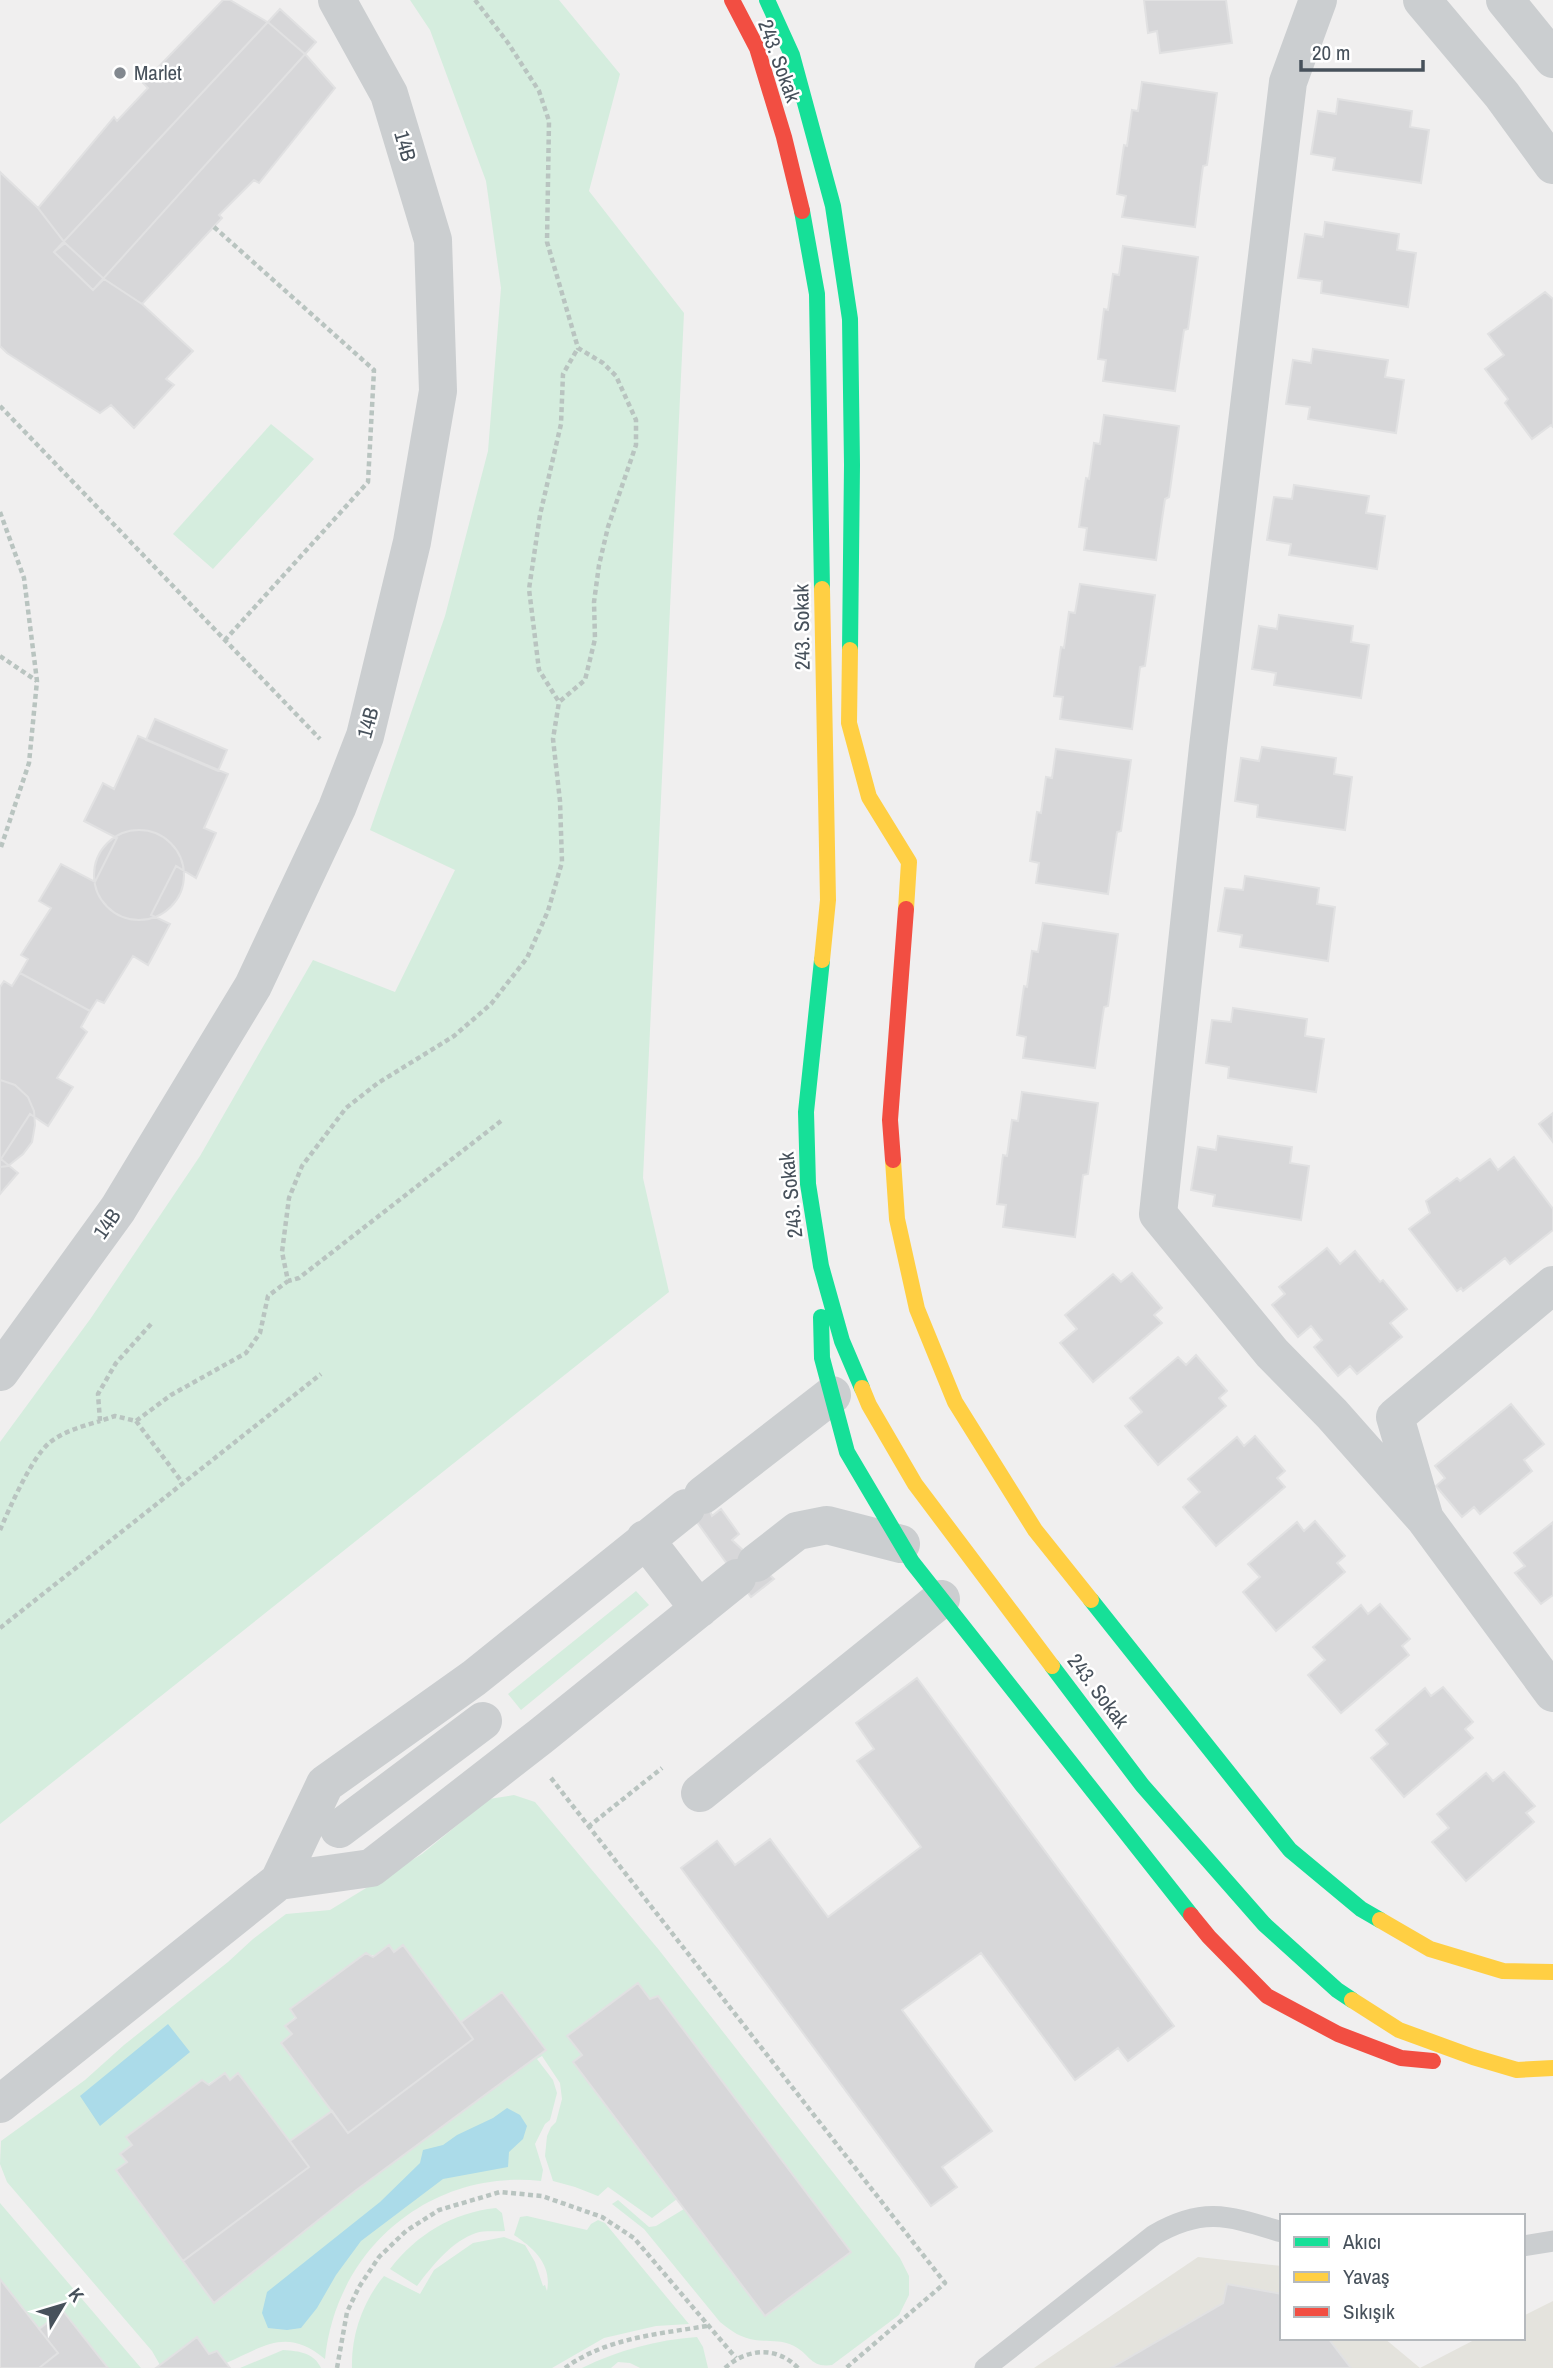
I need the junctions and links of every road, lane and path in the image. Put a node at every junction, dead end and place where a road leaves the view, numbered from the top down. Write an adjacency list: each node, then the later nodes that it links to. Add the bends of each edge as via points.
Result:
1 (337, 0): 18 (street, 14B, via 389,94 433,240 438,391 412,542 366,736)
2 (475, 0): 11 (path, via 539,91 549,121 547,242)
3 (732, 0): 21 (street, 243. Sokak, via 757,48 784,137 817,294 828,900 806,1112 808,1184)
4 (767, 0): 49 (street, 243. Sokak, via 792,55 833,206 850,319 849,723 869,797 909,862 890,1120 897,1219 917,1309 955,1402 1035,1530 1290,1850 1361,1909 1430,1950 1503,1971)
5 (1318, 0): 28 (street, via 1288,82 1158,1214 1272,1353)
6 (1422, 0): 9 (street, via 1503,95)
7 (1505, 0): 8 (street)
8 (1553, 59)
9 (1553, 165)
10 (214, 227): 14 (path, via 374,370 368,482)
11 (578, 348): 17 (path, via 563,374 561,424 528,589 539,670); 17 (path, via 616,376 636,420 636,445 599,565 595,639 585,680)
12 (0, 406): 14 (path)
13 (0, 512): 16 (path, via 24,578)
14 (225, 640): 18 (path)
15 (0, 656): 16 (path)
16 (37, 681): 19 (path, via 29,763)
17 (559, 702): 22 (path, via 553,739 562,862 548,911 527,958 491,1004 454,1036 346,1108 302,1166 289,1198 282,1252)
18 (352, 772): 25 (street, 14B, via 253,986 118,1209)
19 (0, 850)
20 (502, 1121): 22 (path, via 299,1278)
21 (821, 1266): 27 (street, via 822,1358); 51 (street, 243. Sokak, via 842,1341 869,1405 915,1484 1151,1795 1264,1924 1337,1990 1399,2030)
22 (288, 1281): 31 (path, via 268,1296 260,1333 246,1353 171,1395)
23 (1553, 1285): 29 (street)
24 (151, 1324): 30 (path, via 116,1363 98,1394)
25 (0, 1372)
26 (321, 1374): 32 (path)
27 (832, 1395): 35 (street); 36 (street, via 847,1452)
28 (1332, 1414): 29 (street); 33 (street)
29 (1395, 1417): 33 (street)
30 (100, 1421): 31 (path, via 115,1416); 34 (path, via 68,1431 48,1444)
31 (136, 1421): 32 (path)
32 (182, 1482): 39 (path)
33 (1425, 1519): 41 (street)
34 (0, 1530)
35 (645, 1539): 38 (street); 40 (street)
36 (901, 1544): 37 (street); 38 (street, via 827,1525 796,1531)
37 (941, 1599): 45 (street); 51 (street, via 1209,1937 1267,1996 1338,2034 1401,2058)
38 (699, 1609): 43 (street)
39 (0, 1628)
40 (489, 1666): 42 (street); 48 (street, via 325,1784)
41 (1553, 1693)
42 (483, 1721): 43 (street); 47 (street)
43 (534, 1742): 46 (path); 48 (street, via 371,1868)
44 (662, 1768): 46 (path)
45 (700, 1793)
46 (588, 1826): 62 (path, via 945,2283)
47 (339, 1829)
48 (279, 1881): 52 (street)
49 (1553, 1972)
50 (1553, 2067): 51 (street, 243. Sokak)
51 (1517, 2070)
52 (0, 2104)
53 (1280, 2231): 63 (lane, via 1233,2217 1192,2218 1172,2224)
54 (1553, 2241): 55 (lane)
55 (1525, 2246)
56 (708, 2326): 57 (path); 58 (path, via 634,2238 602,2217 542,2196 500,2192 439,2210 379,2257 347,2312); 59 (path, via 630,2338 580,2357)
57 (736, 2358): 60 (path); 61 (path, via 767,2352 782,2356)
58 (337, 2368)
59 (565, 2368)
60 (725, 2368)
61 (797, 2368)
62 (846, 2368)
63 (985, 2368)

